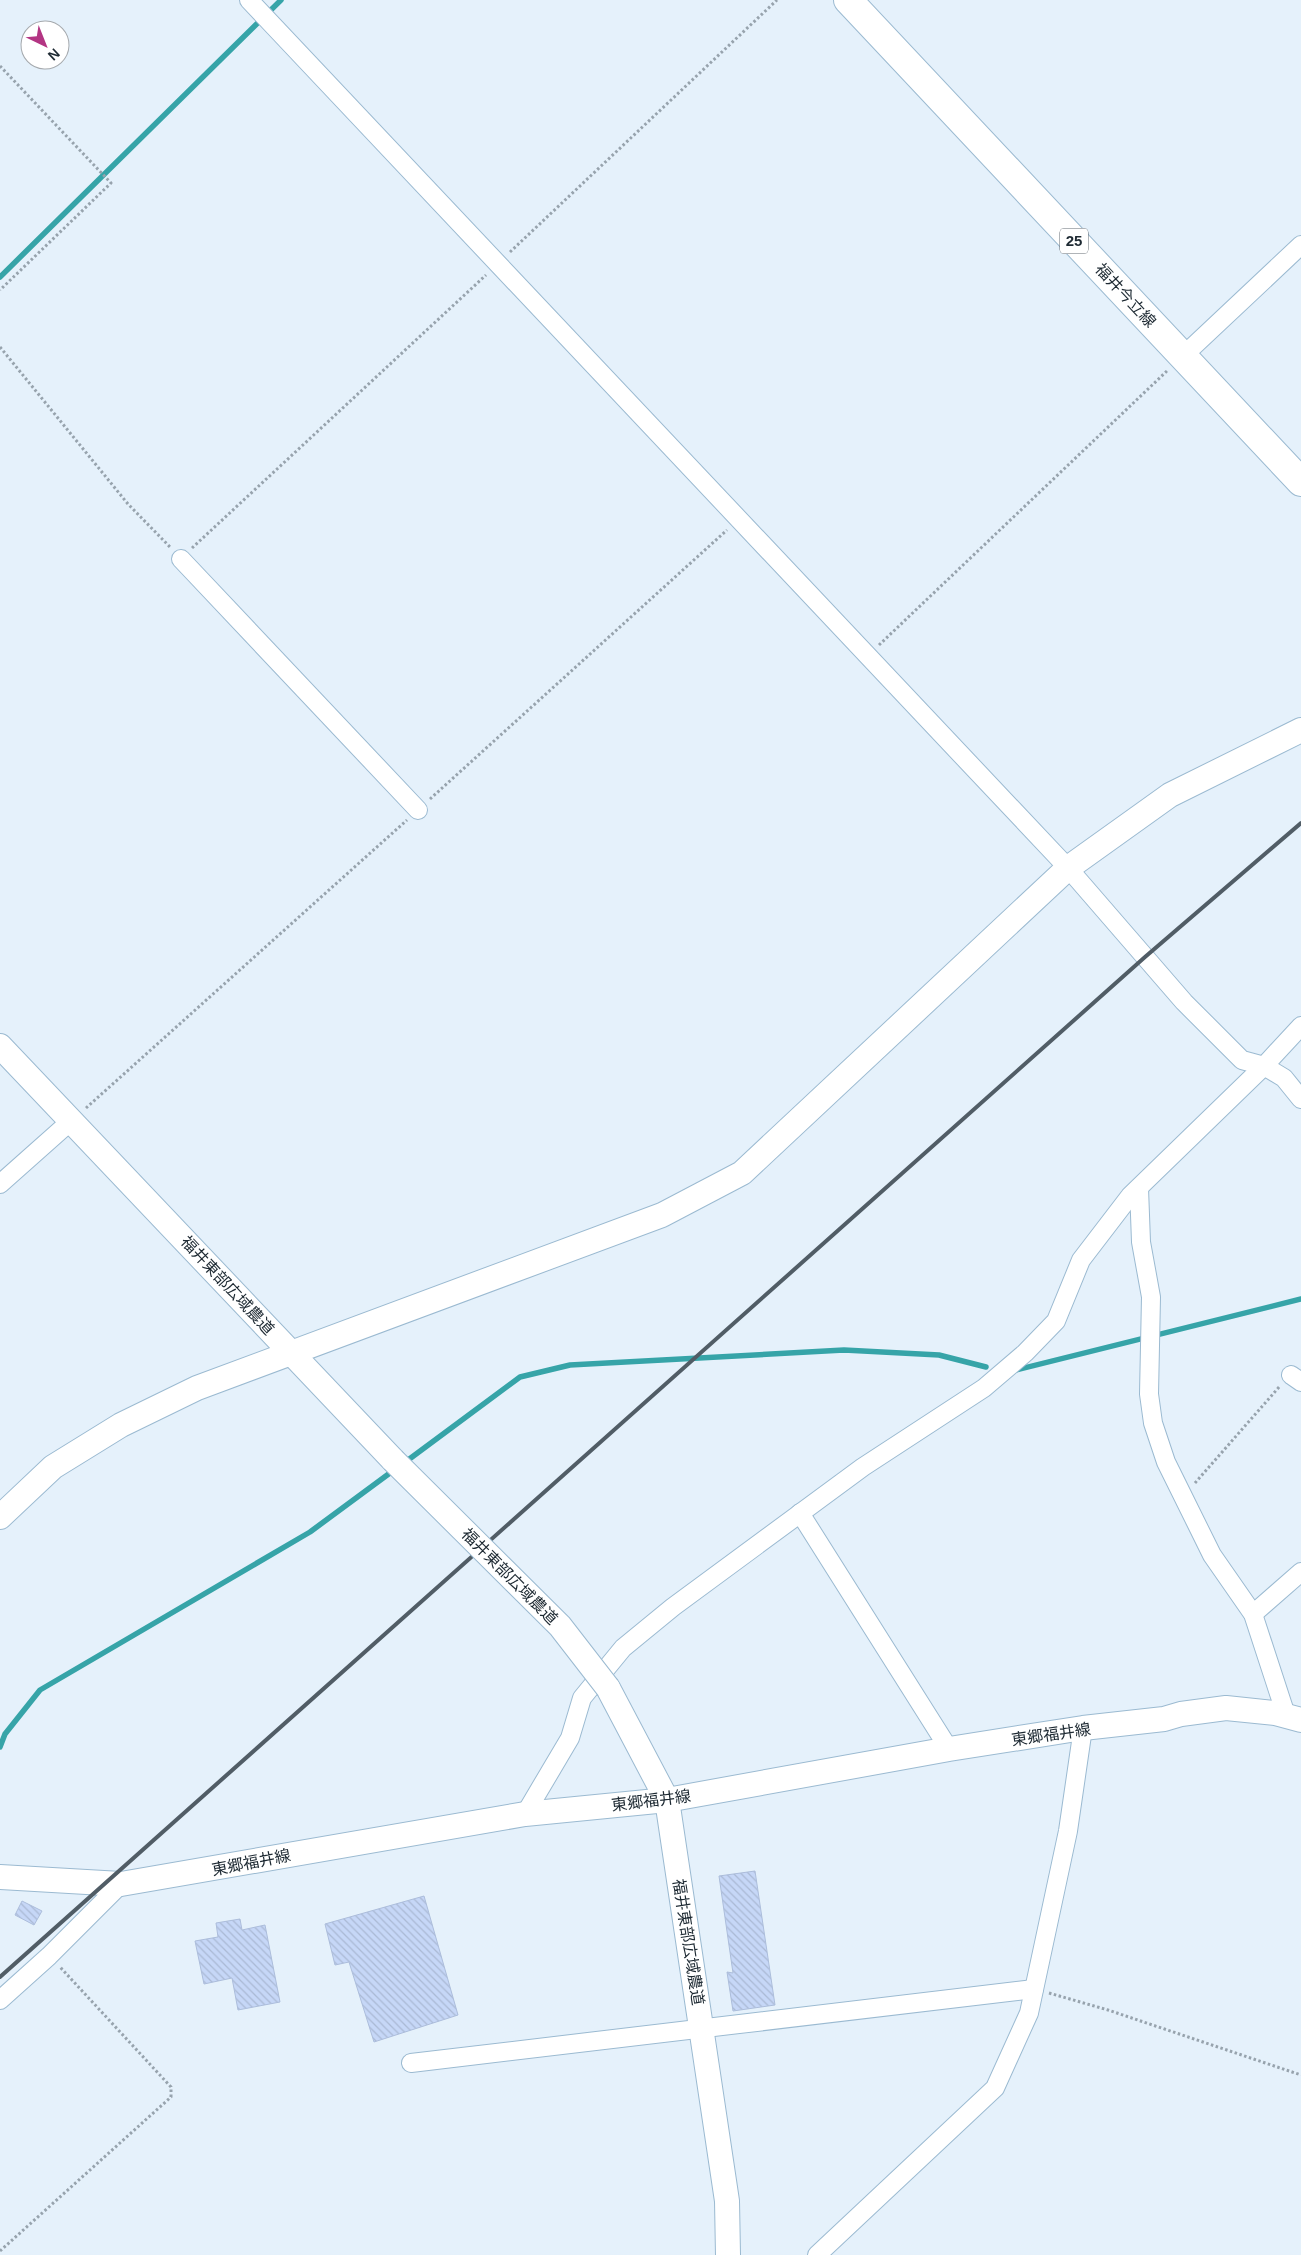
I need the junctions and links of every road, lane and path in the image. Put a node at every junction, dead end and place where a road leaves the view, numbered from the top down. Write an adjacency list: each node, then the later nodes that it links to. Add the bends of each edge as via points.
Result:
1 (777, 0): 6 (path)
2 (848, 0): 9 (main road, 福井今立線 / 25)
3 (259, 11): 6 (street)
4 (0, 66): 7 (path, via 112,183)
5 (1301, 245): 9 (street)
6 (499, 262): 11 (path); 12 (street)
7 (0, 290)
8 (0, 347): 11 (path, via 128,504)
9 (1183, 356): 10 (main road, 福井今立線 / 25); 12 (path)
10 (1301, 482)
11 (181, 559): 14 (street)
12 (868, 655): 15 (street)
13 (1301, 730): 15 (street, via 1170,795)
14 (418, 810)
15 (1068, 868): 18 (street, via 1242,1060); 23 (street, via 742,1173 662,1215)
16 (1301, 1026): 18 (street)
17 (0, 1046): 20 (street, 福井東部広域農道)
18 (1264, 1066): 19 (street, via 1284,1078); 22 (street)
19 (1301, 1099)
20 (72, 1120): 21 (street); 23 (street, 福井東部広域農道)
21 (0, 1184)
22 (1139, 1188): 25 (street, via 1141,1242 1150,1297 1149,1394 1153,1423 1166,1462); 26 (street, via 1081,1260 1056,1321 1025,1353 984,1388 863,1467)
23 (293, 1353): 27 (street, via 197,1388 121,1425 53,1467); 33 (street, 福井東部広域農道, bridge, via 393,1460 560,1626 608,1688)
24 (1296, 1379): 25 (path)
25 (1184, 1495): 29 (street, via 1212,1555)
26 (800, 1513): 32 (street); 34 (street, via 623,1648 582,1698 570,1738)
27 (0, 1517)
28 (1301, 1572): 29 (street)
29 (1253, 1614): 30 (street)
30 (1294, 1718): 31 (street, 東郷福井線, via 1226,1708)
31 (1083, 1728): 32 (street, 東郷福井線); 38 (street, via 1068,1831)
32 (949, 1749): 33 (street, 東郷福井線)
33 (667, 1800): 34 (street, 東郷福井線); 40 (street, 福井東部広域農道)
34 (525, 1814): 36 (street, 東郷福井線)
35 (0, 1877): 36 (street, 東郷福井線)
36 (122, 1884): 37 (street)
37 (49, 1956): 39 (street); 43 (path, via 172,2087 171,2097)
38 (1034, 1989): 40 (street); 42 (path, via 1108,2010); 45 (street, via 1029,2013 995,2088)
39 (0, 2000)
40 (703, 2029): 41 (street); 44 (street, 福井東部広域農道, via 727,2201)
41 (411, 2063)
42 (1301, 2075)
43 (0, 2251)
44 (728, 2255)
45 (817, 2255)

